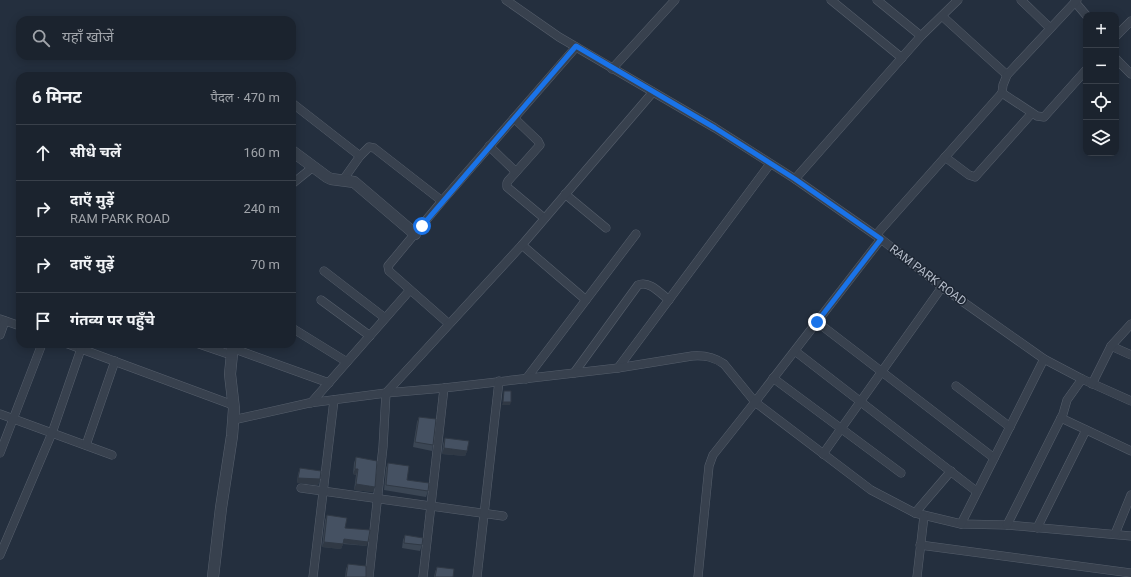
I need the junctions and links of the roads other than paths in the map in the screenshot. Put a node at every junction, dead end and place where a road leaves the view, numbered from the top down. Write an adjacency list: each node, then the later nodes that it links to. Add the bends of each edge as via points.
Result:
1 (675, 0): 17 (street)
2 (831, 0): 15 (street)
3 (877, 0): 13 (street)
4 (958, 0): 9 (street)
5 (1021, 0): 11 (street)
6 (511, 1): 14 (street, RAM PARK ROAD)
7 (1076, 1): 8 (street); 11 (street)
8 (1084, 12)
9 (942, 16): 13 (street); 20 (street)
10 (1131, 21): 12 (street)
11 (1050, 28): 20 (street)
12 (1119, 33)
13 (921, 36): 15 (street)
14 (576, 46): 17 (street, RAM PARK ROAD); 25 (street)
15 (902, 58): 33 (street)
16 (1119, 62): 19 (street)
17 (612, 68): 21 (street, RAM PARK ROAD)
18 (1083, 73): 24 (street, via 1048,114 1040,117)
19 (1131, 74)
20 (1007, 75): 22 (street, via 1002,85)
21 (653, 92): 30 (street, RAM PARK ROAD); 36 (street)
22 (1002, 93): 24 (street); 29 (street)
23 (296, 106): 28 (street)
24 (1032, 113): 29 (street, via 975,177)
25 (514, 118): 26 (street); 32 (street, via 540,143 539,148)
26 (489, 146): 32 (street); 37 (street)
27 (296, 154): 31 (street)
28 (360, 156): 34 (street); 37 (street, via 369,147 374,148)
29 (945, 157): 42 (street)
30 (770, 164): 33 (street, RAM PARK ROAD); 49 (street)
31 (313, 167): 34 (street, via 326,177); 35 (street)
32 (516, 172): 38 (street, via 508,181 507,187)
33 (795, 179): 42 (street, RAM PARK ROAD)
34 (343, 180): 40 (street, via 358,185)
35 (296, 181)
36 (565, 194): 38 (street); 39 (street)
37 (442, 201): 40 (street)
38 (544, 218): 43 (street)
39 (606, 228)
40 (415, 234): 46 (street, via 388,266 389,271)
41 (636, 234): 48 (street)
42 (878, 237): 45 (street, RAM PARK ROAD); 52 (street)
43 (522, 245): 48 (street); 53 (street)
44 (324, 271): 50 (street)
45 (942, 287): 65 (street, RAM PARK ROAD); 69 (street)
46 (410, 290): 50 (street); 53 (street)
47 (321, 300): 58 (street)
48 (586, 300): 72 (street)
49 (669, 300): 68 (street); 70 (street, via 645,283 638,285)
50 (385, 318): 58 (street)
51 (3, 320): 55 (street); 57 (street)
52 (817, 322): 63 (street); 69 (street)
53 (449, 324): 79 (street)
54 (1131, 324): 59 (street)
55 (16, 325)
56 (296, 330): 67 (street)
57 (0, 335)
58 (370, 336): 67 (street)
59 (1111, 346): 64 (street); 76 (street)
60 (40, 348): 87 (street)
61 (81, 349): 66 (street); 93 (street)
62 (232, 349): 75 (street); 85 (street, via 230,374)
63 (794, 351): 71 (street); 84 (street)
64 (1131, 354)
65 (1044, 359): 73 (street, RAM PARK ROAD); 90 (street)
66 (115, 361): 85 (street); 94 (street)
67 (347, 362): 75 (street)
68 (618, 368): 70 (street); 83 (street, via 692,356 710,357 724,364)
69 (882, 372): 84 (street); 99 (street)
70 (574, 373): 72 (street)
71 (773, 378): 83 (street); 91 (street)
72 (526, 379): 74 (street)
73 (1082, 379): 76 (street, RAM PARK ROAD); 88 (street, via 1067,400)
74 (499, 381): 78 (street); 108 (street)
75 (329, 383): 82 (street)
76 (1092, 384): 81 (street, RAM PARK ROAD)
77 (956, 386): 90 (street)
78 (444, 388): 79 (street); 107 (street)
79 (386, 393): 80 (street); 106 (street)
80 (334, 400): 82 (street); 103 (street)
81 (1131, 401)
82 (311, 402): 89 (street)
83 (755, 402): 97 (street); 125 (street, via 713,454 709,466)
84 (861, 402): 91 (street); 100 (street)
85 (233, 404): 89 (street)
86 (0, 414): 87 (street)
87 (14, 418): 93 (street); 96 (street)
88 (1061, 418): 92 (street); 113 (street)
89 (233, 420): 120 (street)
90 (1010, 426): 99 (street)
91 (841, 428): 97 (street); 101 (street)
92 (1086, 430): 95 (street); 114 (street)
93 (52, 433): 94 (street); 118 (street)
94 (86, 445): 98 (street)
95 (1131, 451)
96 (0, 453)
97 (823, 454): 109 (street, via 871,490)
98 (112, 455)
99 (994, 458): 104 (street)
100 (951, 471): 104 (street); 109 (street)
101 (901, 473)
102 (301, 488): 103 (street)
103 (323, 491): 106 (street); 121 (street)
104 (976, 492): 112 (street)
105 (1131, 495): 115 (street)
106 (377, 499): 107 (street); 122 (street)
107 (431, 506): 108 (street); 123 (street)
108 (484, 513): 110 (street); 124 (street)
109 (915, 513): 111 (street)
110 (503, 516)
111 (924, 516): 112 (street); 117 (street)
112 (960, 524): 113 (street)
113 (1006, 524): 114 (street)
114 (1037, 528): 115 (street)
115 (1115, 534): 116 (street)
116 (1131, 536)
117 (920, 545): 119 (street); 126 (street)
118 (0, 555)
119 (1131, 573)
120 (213, 577)
121 (312, 577)
122 (369, 577)
123 (424, 577)
124 (477, 577)
125 (698, 577)
126 (917, 577)

